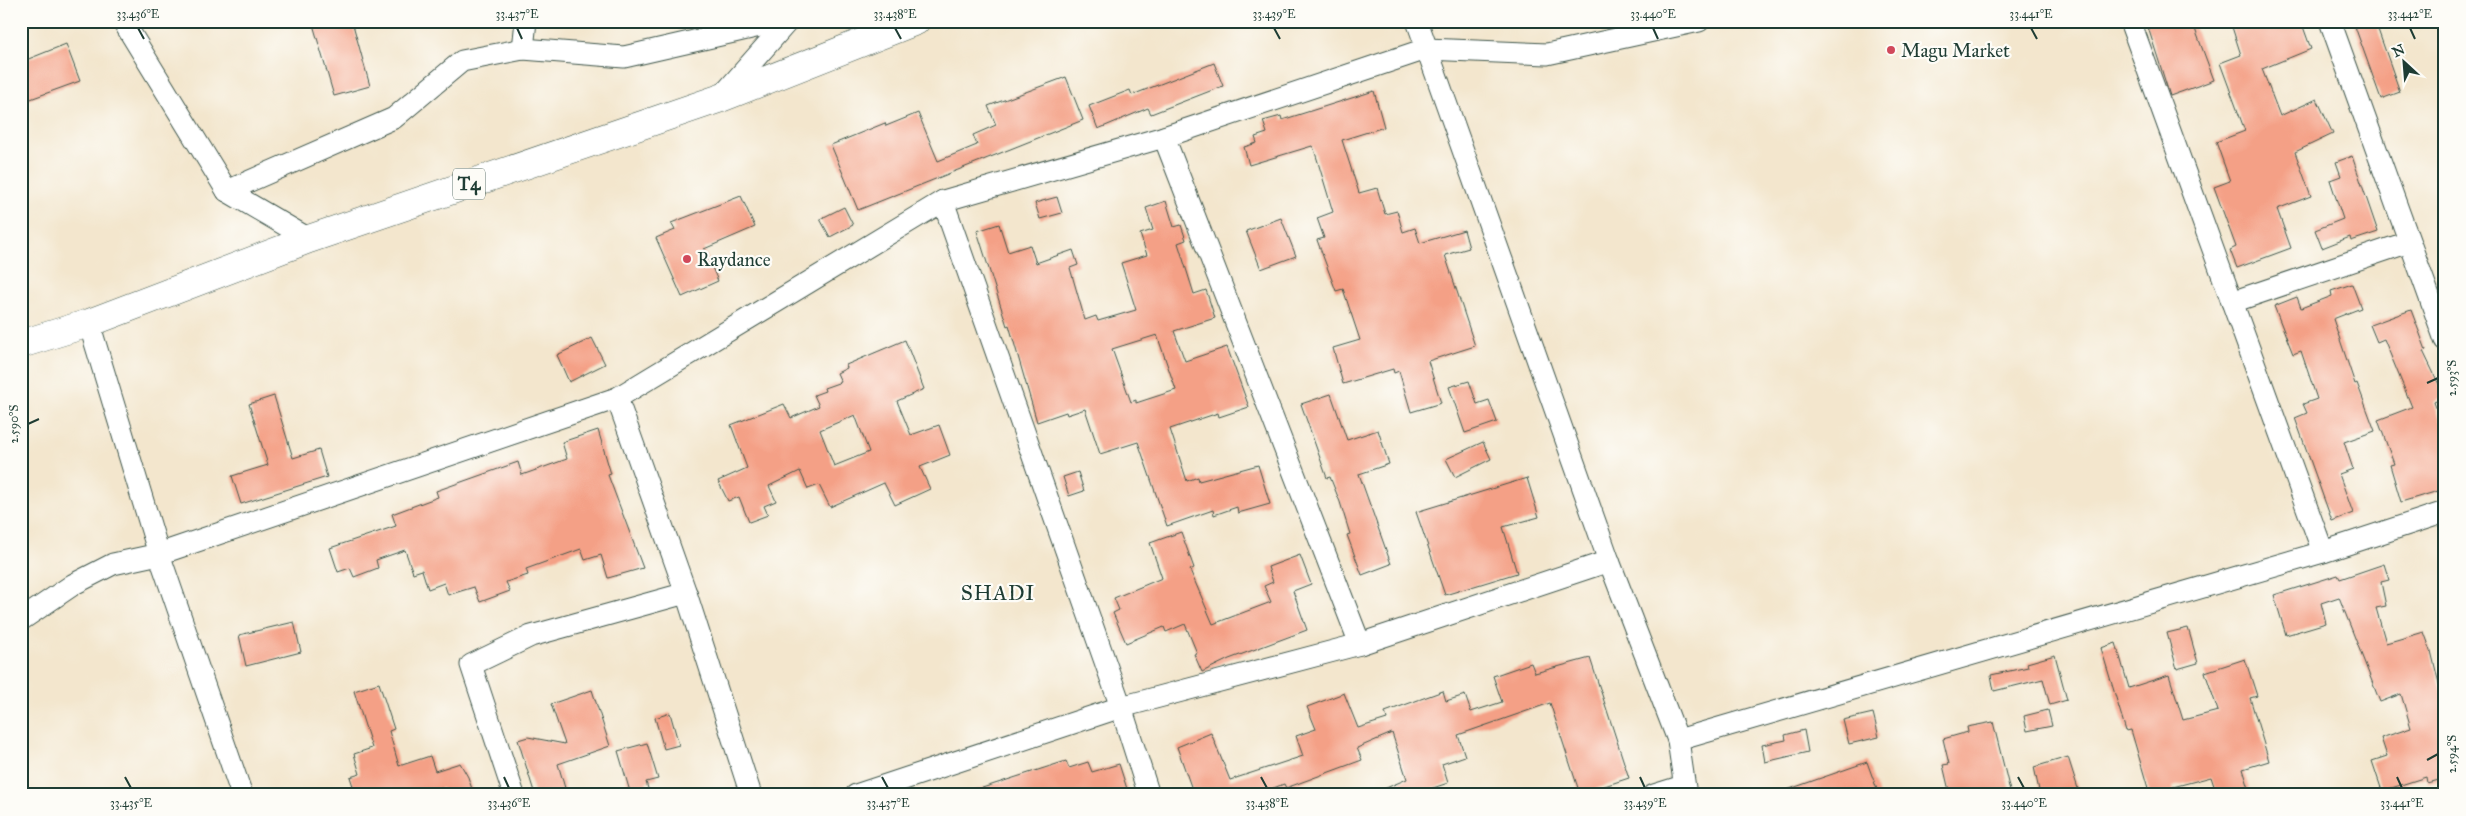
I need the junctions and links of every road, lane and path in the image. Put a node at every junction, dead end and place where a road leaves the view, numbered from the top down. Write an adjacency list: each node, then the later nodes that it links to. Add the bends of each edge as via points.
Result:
1 (123, 21): 14 (street)
2 (526, 21): 10 (street)
3 (769, 21): 10 (street, via 760,26 624,58)
4 (788, 21): 12 (street)
5 (916, 21): 12 (highway, T4)
6 (1417, 21): 11 (street)
7 (1699, 21): 11 (street, via 1547,54)
8 (2130, 21): 18 (street)
9 (2330, 21): 17 (street)
10 (523, 49): 14 (street, via 462,61 394,118)
11 (1426, 49): 13 (street); 26 (street)
12 (721, 98): 16 (highway, T4)
13 (1164, 137): 15 (street); 29 (street)
14 (227, 190): 16 (street)
15 (943, 200): 22 (street); 30 (street)
16 (309, 239): 19 (highway, T4)
17 (2409, 242): 18 (street); 20 (street)
18 (2232, 302): 24 (street)
19 (89, 323): 21 (highway, T4); 25 (street)
20 (2445, 340)
21 (21, 344)
22 (617, 398): 25 (street); 27 (street)
23 (2445, 512): 24 (street)
24 (2323, 552): 31 (street)
25 (159, 554): 28 (street, via 113,564 74,584); 33 (street)
26 (1609, 562): 29 (street); 31 (street)
27 (686, 593): 34 (street, via 531,636 471,665); 35 (street)
28 (21, 620)
29 (1360, 644): 30 (street)
30 (1121, 707): 36 (street); 37 (street)
31 (1678, 740): 32 (street)
32 (1684, 790): 38 (street)
33 (242, 795)
34 (514, 795)
35 (751, 795)
36 (856, 795)
37 (1149, 795)
38 (1654, 795)

